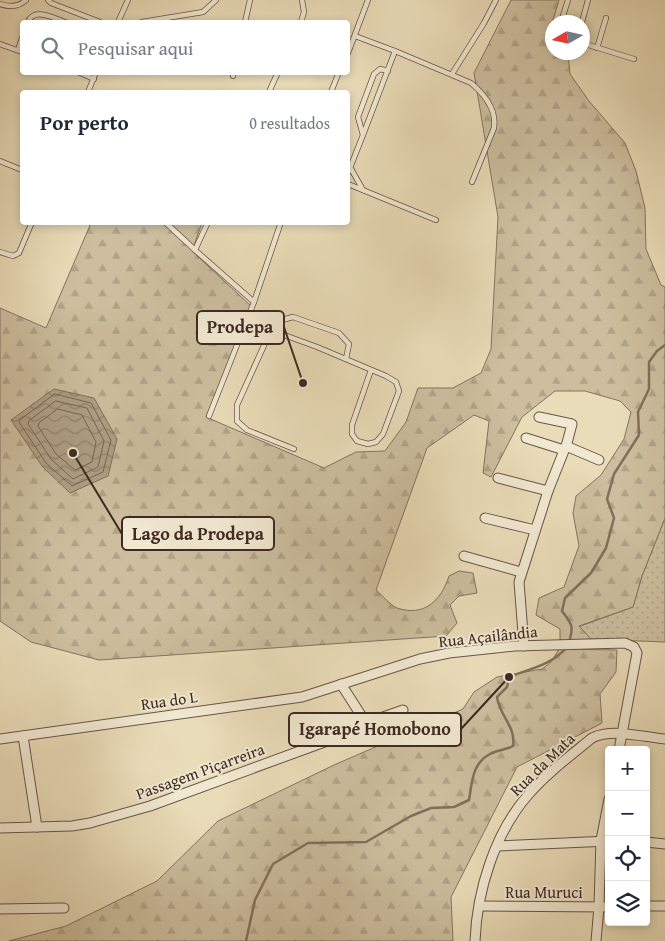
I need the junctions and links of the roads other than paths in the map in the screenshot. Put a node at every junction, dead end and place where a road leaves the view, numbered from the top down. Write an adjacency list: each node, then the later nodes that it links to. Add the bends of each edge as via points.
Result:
1 (26, 0): 11 (lane, via 19,5)
2 (48, 0): 17 (lane)
3 (128, 0): 18 (lane)
4 (216, 0): 19 (lane, via 203,12)
5 (250, 0): 20 (lane)
6 (302, 0): 21 (lane)
7 (368, 0): 22 (lane)
8 (496, 0): 31 (lane)
9 (568, 0): 12 (lane)
10 (588, 0): 13 (lane)
11 (0, 4)
12 (563, 15)
13 (584, 15)
14 (606, 18): 26 (lane)
15 (29, 20): 16 (lane, via 42,14)
16 (59, 20)
17 (95, 20)
18 (119, 20)
19 (154, 20)
20 (245, 20)
21 (302, 20)
22 (355, 36): 25 (lane); 28 (lane)
23 (0, 44): 27 (lane)
24 (590, 46): 26 (lane)
25 (350, 48)
26 (597, 48): 29 (lane)
27 (20, 51)
28 (396, 51): 30 (lane); 31 (lane)
29 (634, 59)
30 (388, 71): 40 (lane); 40 (lane, via 380,69 374,74 358,117)
31 (452, 74): 44 (lane, via 481,91 496,121)
32 (86, 75): 36 (lane)
33 (95, 75): 36 (lane)
34 (277, 75): 38 (lane)
35 (339, 75): 39 (lane)
36 (94, 78): 37 (lane)
37 (89, 90)
38 (270, 90)
39 (332, 90)
40 (363, 135): 42 (lane)
41 (0, 161): 43 (lane)
42 (350, 166): 46 (lane)
43 (20, 169)
44 (472, 182)
45 (350, 185): 46 (lane)
46 (363, 190): 47 (lane)
47 (436, 220)
48 (31, 225): 53 (lane, via 18,253 12,256)
49 (168, 225): 52 (lane)
50 (207, 225): 52 (lane)
51 (280, 225): 54 (lane)
52 (195, 250): 54 (lane)
53 (0, 252)
54 (254, 302): 55 (lane)
55 (247, 322): 56 (street); 60 (lane)
56 (257, 325): 57 (lane)
57 (271, 330): 58 (lane); 58 (lane, via 278,321 293,318 339,333 349,344); 63 (lane, via 238,405 237,421 247,430)
58 (346, 359): 59 (lane)
59 (371, 370): 59 (lane, via 396,382 399,391 383,434 376,442 368,444 357,441 352,434 352,425)
60 (208, 416)
61 (539, 416): 64 (street, via 572,424)
62 (526, 438): 64 (street)
63 (294, 448)
64 (565, 448): 65 (street); 67 (street)
65 (599, 460)
66 (498, 478): 67 (street)
67 (548, 491): 69 (street)
68 (485, 518): 69 (street)
69 (535, 530): 71 (street)
70 (464, 556): 71 (street)
71 (521, 572): 72 (street, via 519,591)
72 (524, 646): 73 (street, Rua Açailândia, via 449,653); 76 (street, Rua Açailândia, via 625,643 634,647 637,653)
73 (341, 684): 75 (street); 77 (street, Rua do L, via 302,697)
74 (403, 710): 75 (street, Passagem Piçarreira)
75 (366, 723): 81 (street, Passagem Piçarreira, via 330,740 150,806 90,823)
76 (622, 734): 79 (street, Rua da Mata); 80 (street); 86 (street, Rua da Mata, via 592,738 543,779 514,812)
77 (23, 736): 78 (street, Rua do L); 81 (street)
78 (0, 739)
79 (665, 739)
80 (619, 746)
81 (37, 827): 82 (street, Passagem Piçarreira)
82 (0, 828)
83 (605, 841): 86 (street); 90 (street)
84 (650, 842): 85 (street)
85 (665, 844)
86 (498, 846): 87 (street, Rua da Mata, via 487,872)
87 (480, 906): 90 (street, Rua Muruci); 93 (street, Rua da Mata)
88 (650, 906): 89 (street)
89 (665, 906)
90 (604, 907): 94 (street)
91 (64, 908): 92 (street)
92 (0, 909)
93 (475, 941)
94 (596, 941)

